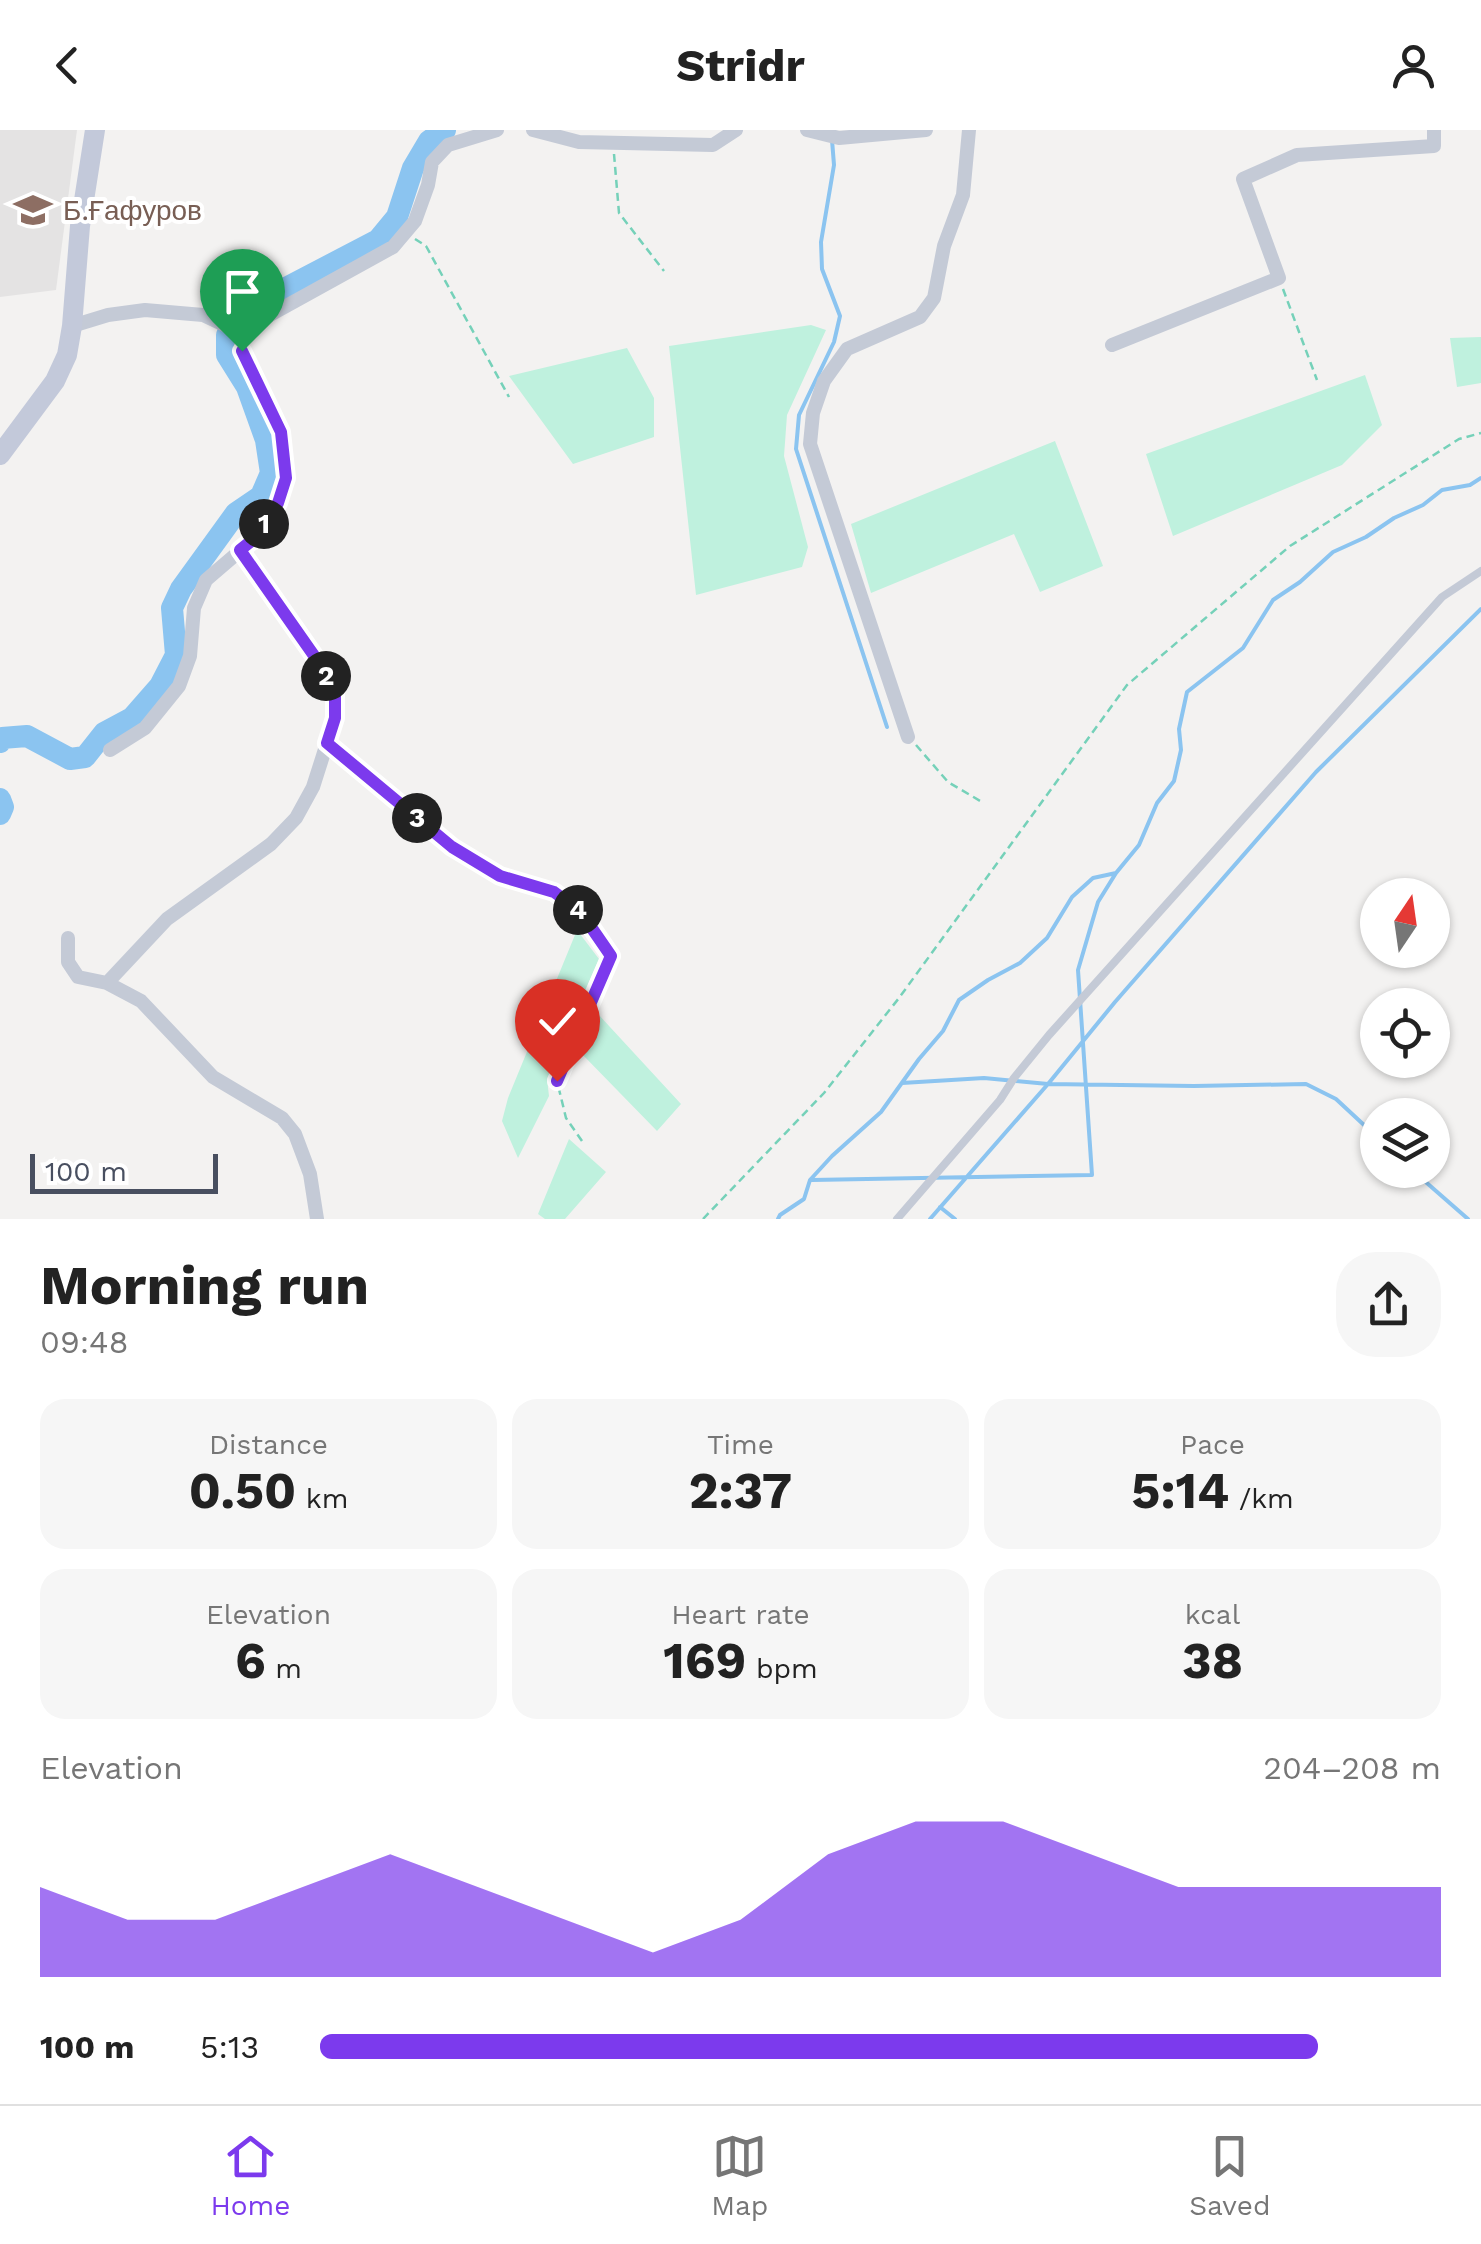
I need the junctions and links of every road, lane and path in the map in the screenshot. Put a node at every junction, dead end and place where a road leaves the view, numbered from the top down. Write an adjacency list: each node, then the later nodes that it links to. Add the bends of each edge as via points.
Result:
1 (95, 130): 13 (main road)
2 (496, 130): 10 (street, via 448,145 432,162)
3 (532, 130): 9 (street)
4 (736, 130): 9 (street, via 713,144)
5 (807, 130): 6 (street, via 839,138)
6 (926, 130)
7 (969, 130): 22 (street, via 963,195 934,298 920,317 847,350 824,382 813,414 810,444)
8 (1434, 130): 12 (street, via 1434,146 1297,155 1243,179)
9 (614, 143): 11 (path, via 619,213)
10 (406, 232): 14 (street, via 393,248); 17 (path, via 426,246)
11 (664, 271)
12 (1279, 278): 15 (street); 16 (path)
13 (72, 326): 14 (street, via 145,310 203,314); 19 (main road, via 55,382)
14 (239, 332): 20 (street, via 281,432 286,478 278,503)
15 (1112, 345)
16 (1317, 380)
17 (508, 397)
18 (1481, 433): 31 (path, via 1459,438 1290,546 1127,685 824,1093)
19 (0, 456)
20 (240, 550): 23 (street, via 335,694); 24 (street, via 206,580 179,686 145,728)
21 (1481, 570): 32 (lane, via 1442,597 1049,1036)
22 (908, 737): 25 (path, via 948,782)
23 (327, 743): 27 (street, via 452,847 500,876 554,892 580,911); 28 (street, via 296,818 272,844 167,919)
24 (110, 750)
25 (982, 802)
26 (68, 938): 28 (street, via 68,962 78,976)
27 (611, 956): 29 (path, via 557,1081 566,1118)
28 (107, 983): 30 (street, via 140,1001 213,1076 282,1118 310,1174)
29 (582, 1141)
30 (317, 1219)
31 (703, 1219)
32 (897, 1219)

